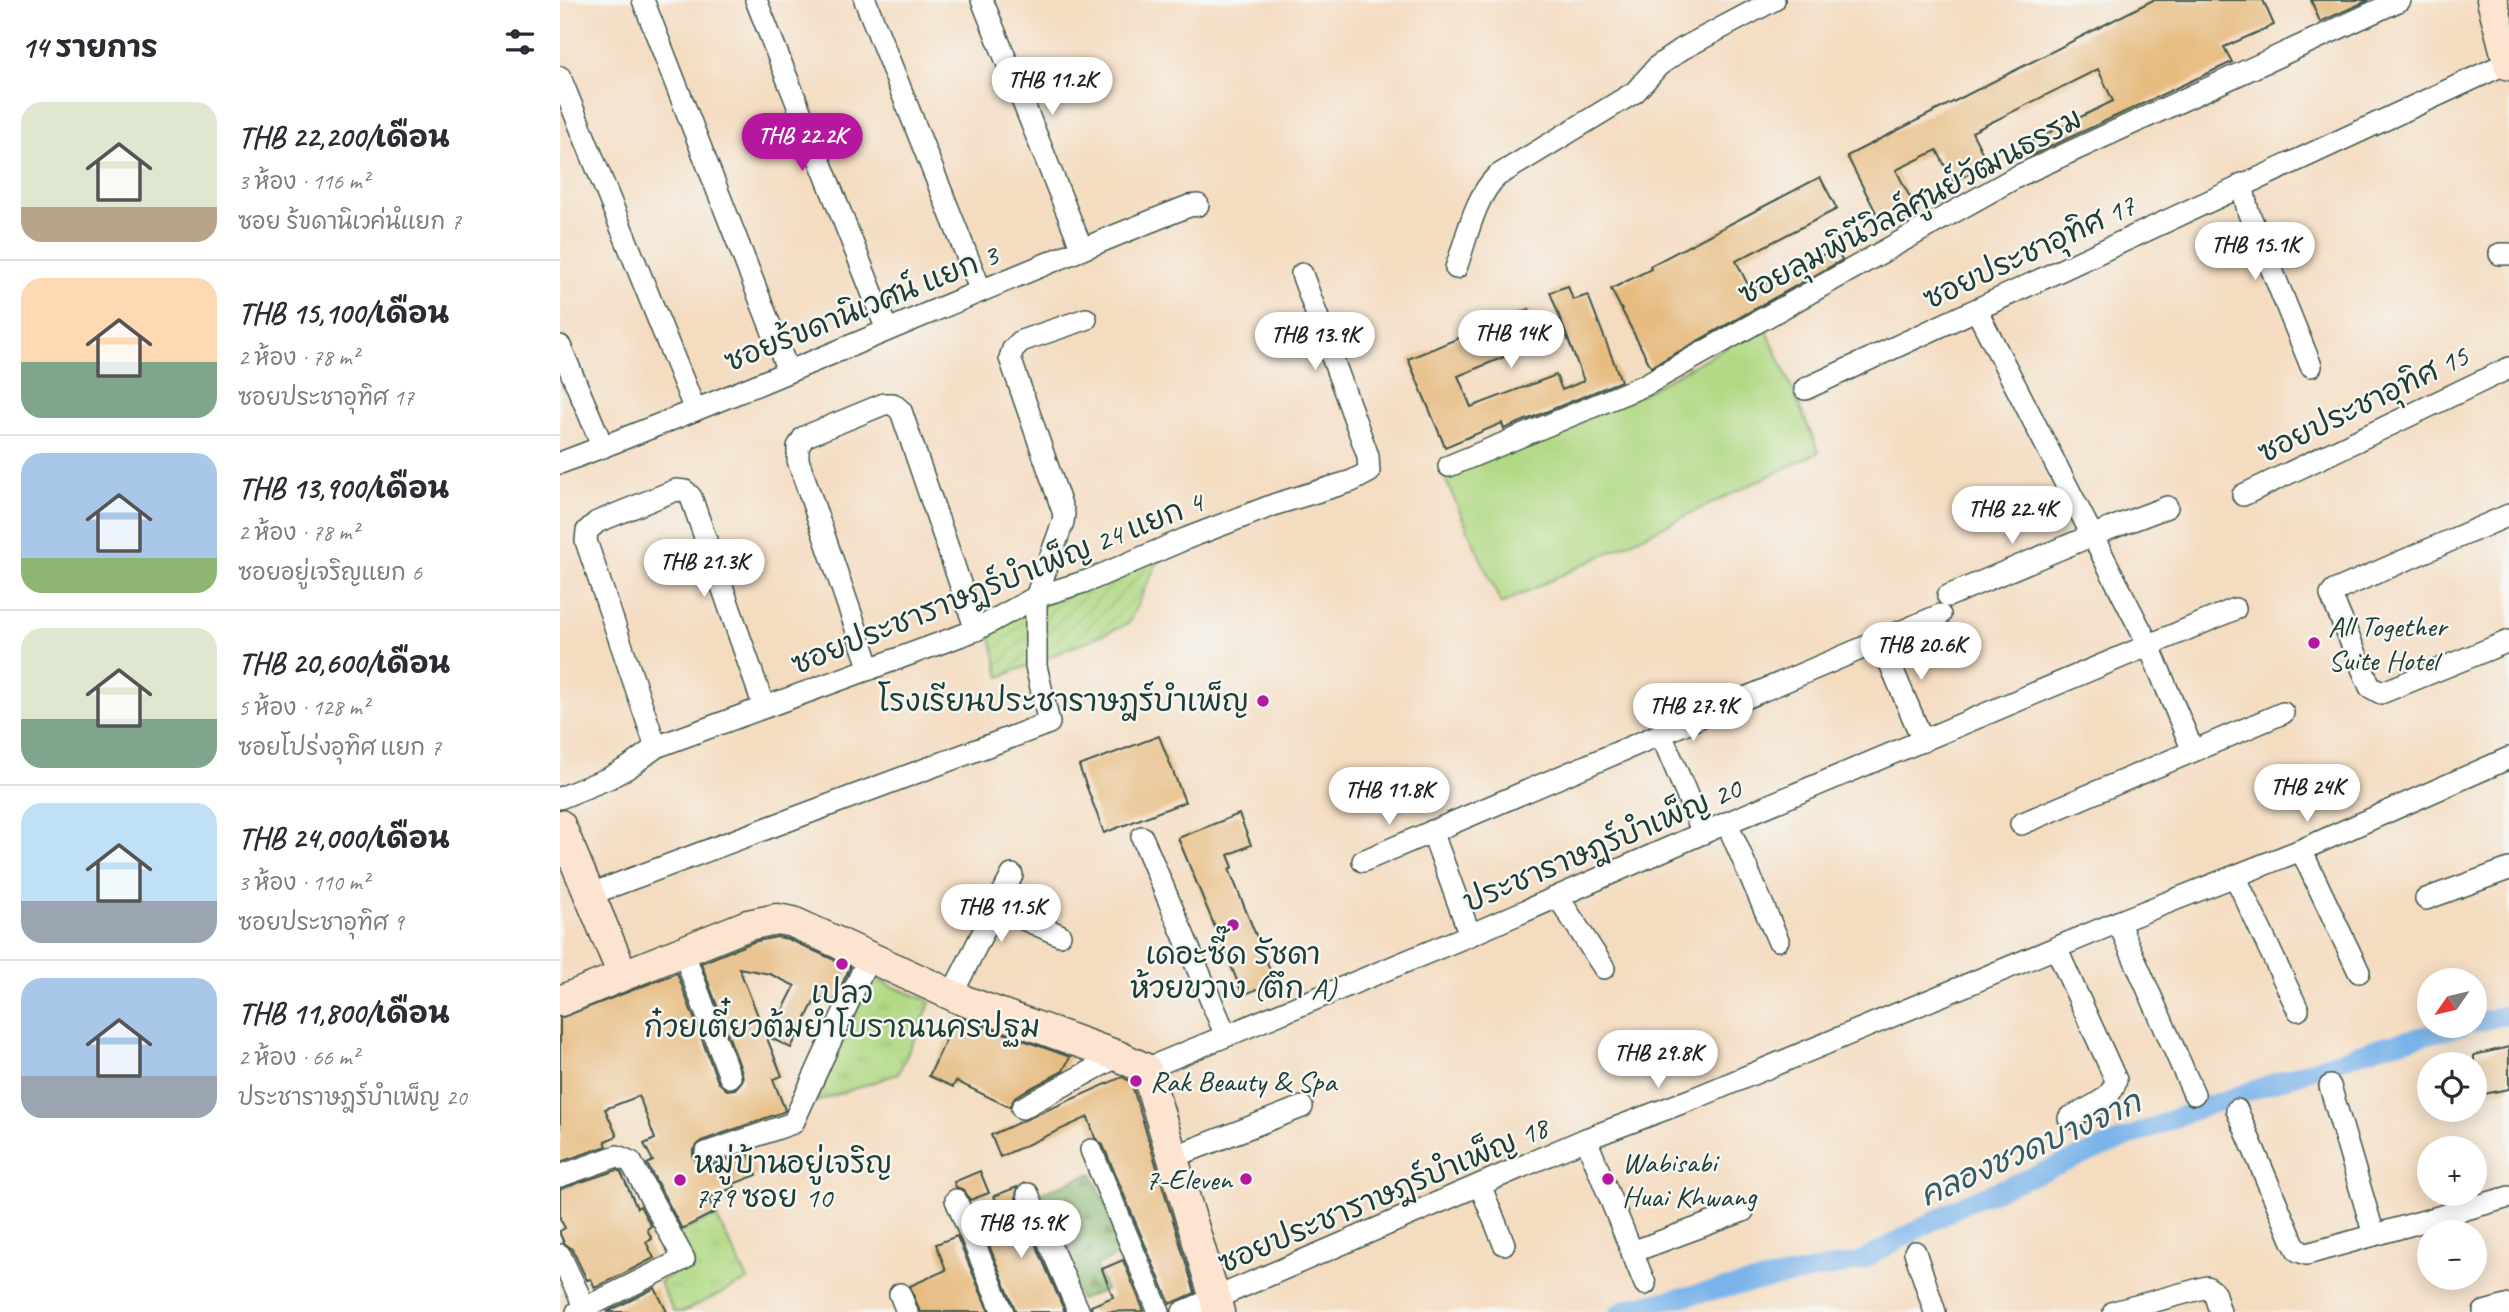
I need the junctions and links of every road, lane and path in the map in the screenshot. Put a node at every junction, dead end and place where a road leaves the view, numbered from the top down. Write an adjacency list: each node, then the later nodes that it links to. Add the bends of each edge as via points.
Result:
1 (643, 0): 22 (street)
2 (756, 0): 18 (street)
3 (865, 0): 15 (street)
4 (982, 0): 12 (street)
5 (1774, 0): 13 (street, via 1682,49 1634,92 1497,176 1480,202)
6 (2400, 0): 27 (street, ซอยลุมพินีวิลล์ศูนย์วัฒนธรรม, via 2018,176 1645,384)
7 (2492, 0): 8 (street)
8 (2509, 63): 10 (street, ซอยประชาอุทิศ 17)
9 (560, 77): 24 (street)
10 (2242, 184): 16 (street, ซอยประชาอุทิศ 17); 20 (street)
11 (1192, 206): 12 (street, ซอยร้ขดานิเวศน์ แยก 3)
12 (1082, 249): 15 (street, ซอยร้ขดานิเวศน์ แยก 3)
13 (1456, 268)
14 (1302, 274): 32 (street, ซอยประชาราษฎร์บำเพ็ญ 24 แยก 4, via 1369,472)
15 (981, 291): 18 (street, ซอยร้ขดานิเวศน์ แยก 3)
16 (1977, 311): 23 (street, ซอยประชาอุทิศ 17); 31 (street)
17 (1086, 319): 32 (street, via 1021,341 1010,358 1064,514)
18 (887, 330): 22 (street, ซอยร้ขดานิเวศน์ แยก 3)
19 (560, 346): 25 (street)
20 (2311, 366)
21 (2509, 368): 28 (street, ซอยประชาอุทิศ 15)
22 (788, 371): 24 (street, ซอยร้ขดานิเวศน์ แยก 3)
23 (1805, 389)
24 (695, 410): 25 (street, ซอยร้ขดานิเวศน์ แยก 3)
25 (603, 447): 26 (street, ซอยร้ขดานิเวศน์ แยก 3)
26 (560, 463)
27 (1449, 466)
28 (2244, 495)
29 (2167, 507): 31 (street)
30 (2509, 516): 36 (street, via 2331,595 2370,687 2381,693)
31 (2093, 535): 35 (street); 37 (street)
32 (1036, 597): 34 (street, ซอยประชาราษฎร์บำเพ็ญ 24 แยก 4); 58 (street, via 1036,666 1049,723)
33 (2235, 609): 37 (street, ประชาราษฎร์บำเพ็ญ 20)
34 (976, 630): 38 (street, ซอยประชาราษฎร์บำเพ็ญ 24 แยก 4); 38 (street, via 901,411 884,404 804,437 798,447 798,460)
35 (1880, 640): 41 (street); 42 (street)
36 (2509, 641)
37 (2149, 646): 42 (street, ประชาราษฎร์บำเพ็ญ 20); 44 (street)
38 (870, 668): 39 (street, ซอยประชาราษฎร์บำเพ็ญ 24 แยก 4)
39 (764, 707): 43 (street, ซอยประชาราษฎร์บำเพ็ญ 24 แยก 4); 43 (street, via 691,497 676,490 597,522 587,531 586,541)
40 (2283, 713): 44 (street)
41 (1661, 734): 50 (street); 51 (street)
42 (1923, 741): 47 (street, ประชาราษฎร์บำเพ็ญ 20)
43 (656, 747): 46 (street, ซอยประชาราษฎร์บำเพ็ญ 24 แยก 4, via 619,773)
44 (2193, 751): 48 (street)
45 (2509, 758): 53 (street, ซอยประชาราษฎร์บำเพ็ญ 18)
46 (560, 798)
47 (1727, 823): 51 (street, ประชาราษฎร์บำเพ็ญ 20); 65 (street)
48 (2021, 824)
49 (560, 825): 58 (street)
50 (1432, 831): 54 (street); 64 (street)
51 (1703, 833): 59 (street, ประชาราษฎร์บำเพ็ญ 20)
52 (1142, 837): 75 (street)
53 (2301, 850): 57 (street, ซอยประชาราษฎร์บำเพ็ญ 18); 70 (street)
54 (1363, 861)
55 (2509, 869): 60 (street)
56 (1012, 875): 61 (street)
57 (2235, 876): 62 (street, ซอยประชาราษฎร์บำเพ็ญ 18); 74 (street)
58 (591, 894): 71 (street)
59 (1558, 897): 64 (street, ประชาราษฎร์บำเพ็ญ 20); 69 (street)
60 (2426, 899)
61 (996, 908): 63 (street); 72 (street)
62 (2118, 922): 66 (street, ซอยประชาราษฎร์บำเพ็ญ 18); 80 (street)
63 (1060, 935)
64 (1470, 935): 75 (street, ประชาราษฎร์บำเพ็ญ 20)
65 (1778, 940)
66 (2056, 948): 84 (street, via 2116,1080 2106,1098); 85 (street, ซอยประชาราษฎร์บำเพ็ญ 18)
67 (683, 951): 68 (street, via 748,925 777,919); 71 (street); 78 (street)
68 (869, 957): 72 (street); 87 (street, via 793,1122)
69 (1604, 968)
70 (2359, 972)
71 (623, 975): 73 (street)
72 (952, 994): 76 (street)
73 (560, 1001)
74 (2298, 1010)
75 (1226, 1037): 77 (street, ประชาราษฎร์บำเพ็ญ 20)
76 (1118, 1056): 77 (street); 82 (street)
77 (1146, 1069): 88 (street)
78 (730, 1077)
79 (2330, 1086): 95 (street)
80 (2194, 1094)
81 (1302, 1107): 88 (street)
82 (1022, 1108)
83 (2237, 1110): 95 (street, via 2298,1251 2307,1254)
84 (2069, 1118)
85 (1586, 1139): 90 (street, ซอยประชาราษฎร์บำเพ็ญ 18); 97 (street)
86 (1091, 1150): 106 (street)
87 (706, 1153)
88 (1172, 1157): 102 (street)
89 (560, 1176): 103 (street, via 617,1156 631,1161 684,1259)
90 (1480, 1185): 96 (street); 102 (street, ซอยประชาราษฎร์บำเพ็ญ 18)
91 (1028, 1194): 105 (street)
92 (2509, 1197): 95 (street)
93 (956, 1200): 104 (street)
94 (1743, 1211): 97 (street)
95 (2374, 1235)
96 (1504, 1244)
97 (1632, 1252): 100 (street)
98 (1916, 1252): 108 (street)
99 (560, 1255): 103 (street)
100 (1645, 1284)
101 (2509, 1305): 111 (street)
102 (1217, 1306): 107 (street, ซอยประชาราษฎร์บำเพ็ญ 18)
103 (581, 1310)
104 (1003, 1312)
105 (1079, 1312)
106 (1159, 1312)
107 (1183, 1312)
108 (1935, 1312)
109 (2114, 1312): 110 (street, via 2207,1287 2214,1292)
110 (2220, 1312)
111 (2484, 1312)

